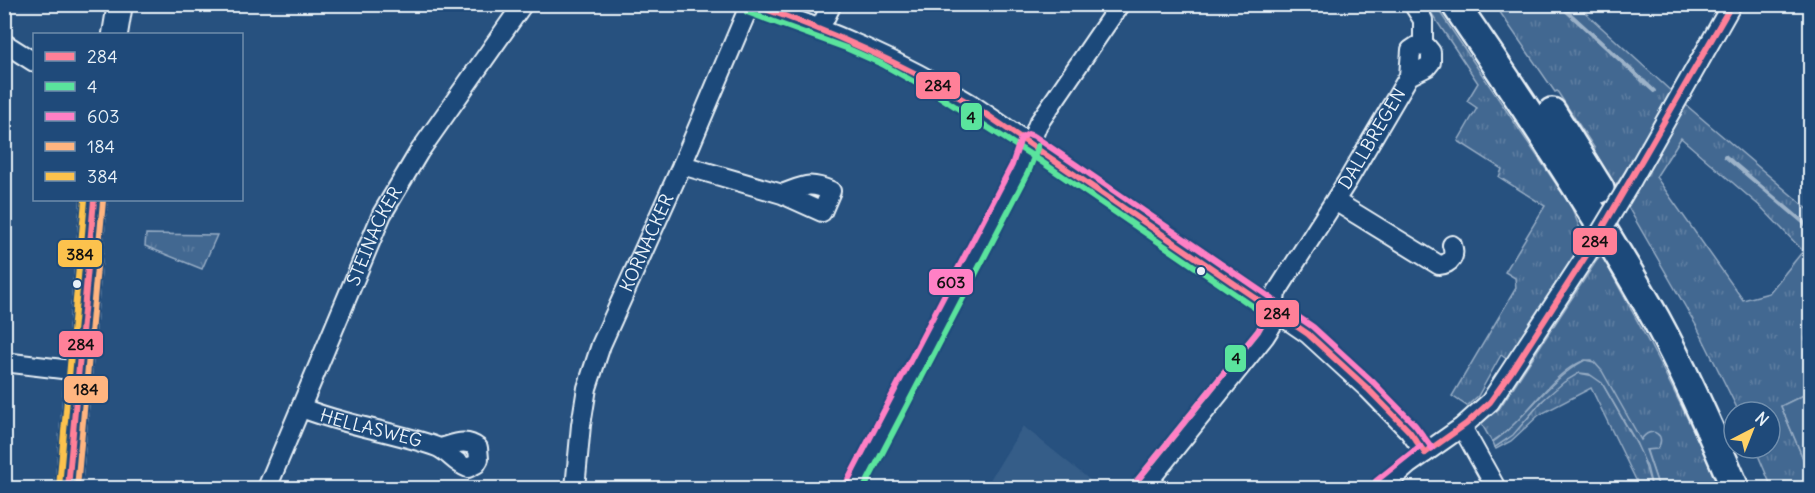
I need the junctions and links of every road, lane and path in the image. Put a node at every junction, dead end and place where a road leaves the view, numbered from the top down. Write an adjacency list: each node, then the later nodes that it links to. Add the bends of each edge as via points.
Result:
1 (120, 4): 11 (main road)
2 (523, 4): 23 (street, STEINACKER, via 399,182 382,214)
3 (750, 4): 10 (street); 15 (street, KORNACKER)
4 (832, 4): 10 (street)
5 (1120, 4): 14 (street, via 1038,124)
6 (1413, 4): 18 (street, DALLBREGEN, via 1423,21 1423,46 1410,53 1409,76)
7 (1455, 4): 36 (highway, via 1559,157 1651,311)
8 (1478, 4): 24 (highway, via 1623,226 1674,314)
9 (1732, 4): 25 (street, bridge, via 1591,248 1490,402)
10 (820, 28): 14 (street, via 880,53 930,80)
11 (115, 33)
12 (4, 43): 13 (street)
13 (33, 61)
14 (1029, 144): 20 (street); 32 (street, via 1020,169)
15 (681, 165): 16 (street); 31 (street, KORNACKER, via 592,369 581,425)
16 (782, 194)
17 (94, 201): 22 (main road)
18 (1335, 201): 19 (street, DALLBREGEN, via 1439,265 1451,260); 20 (street, DALLBREGEN, via 1276,293)
19 (1452, 245)
20 (1274, 310): 27 (street, via 1308,334 1368,389); 33 (street, DALLBREGEN, via 1272,325 1265,336)
21 (4, 362): 22 (street)
22 (79, 371): 29 (main road)
23 (302, 408): 26 (street, HELLASWEG); 30 (street, STEINACKER)
24 (1722, 413)
25 (1462, 427): 27 (street); 35 (street)
26 (441, 447)
27 (1425, 453): 34 (street)
28 (1743, 460): 37 (highway)
29 (68, 489)
30 (267, 489)
31 (575, 489)
32 (854, 489)
33 (1143, 489)
34 (1383, 489)
35 (1496, 489)
36 (1735, 489)
37 (1755, 489)

